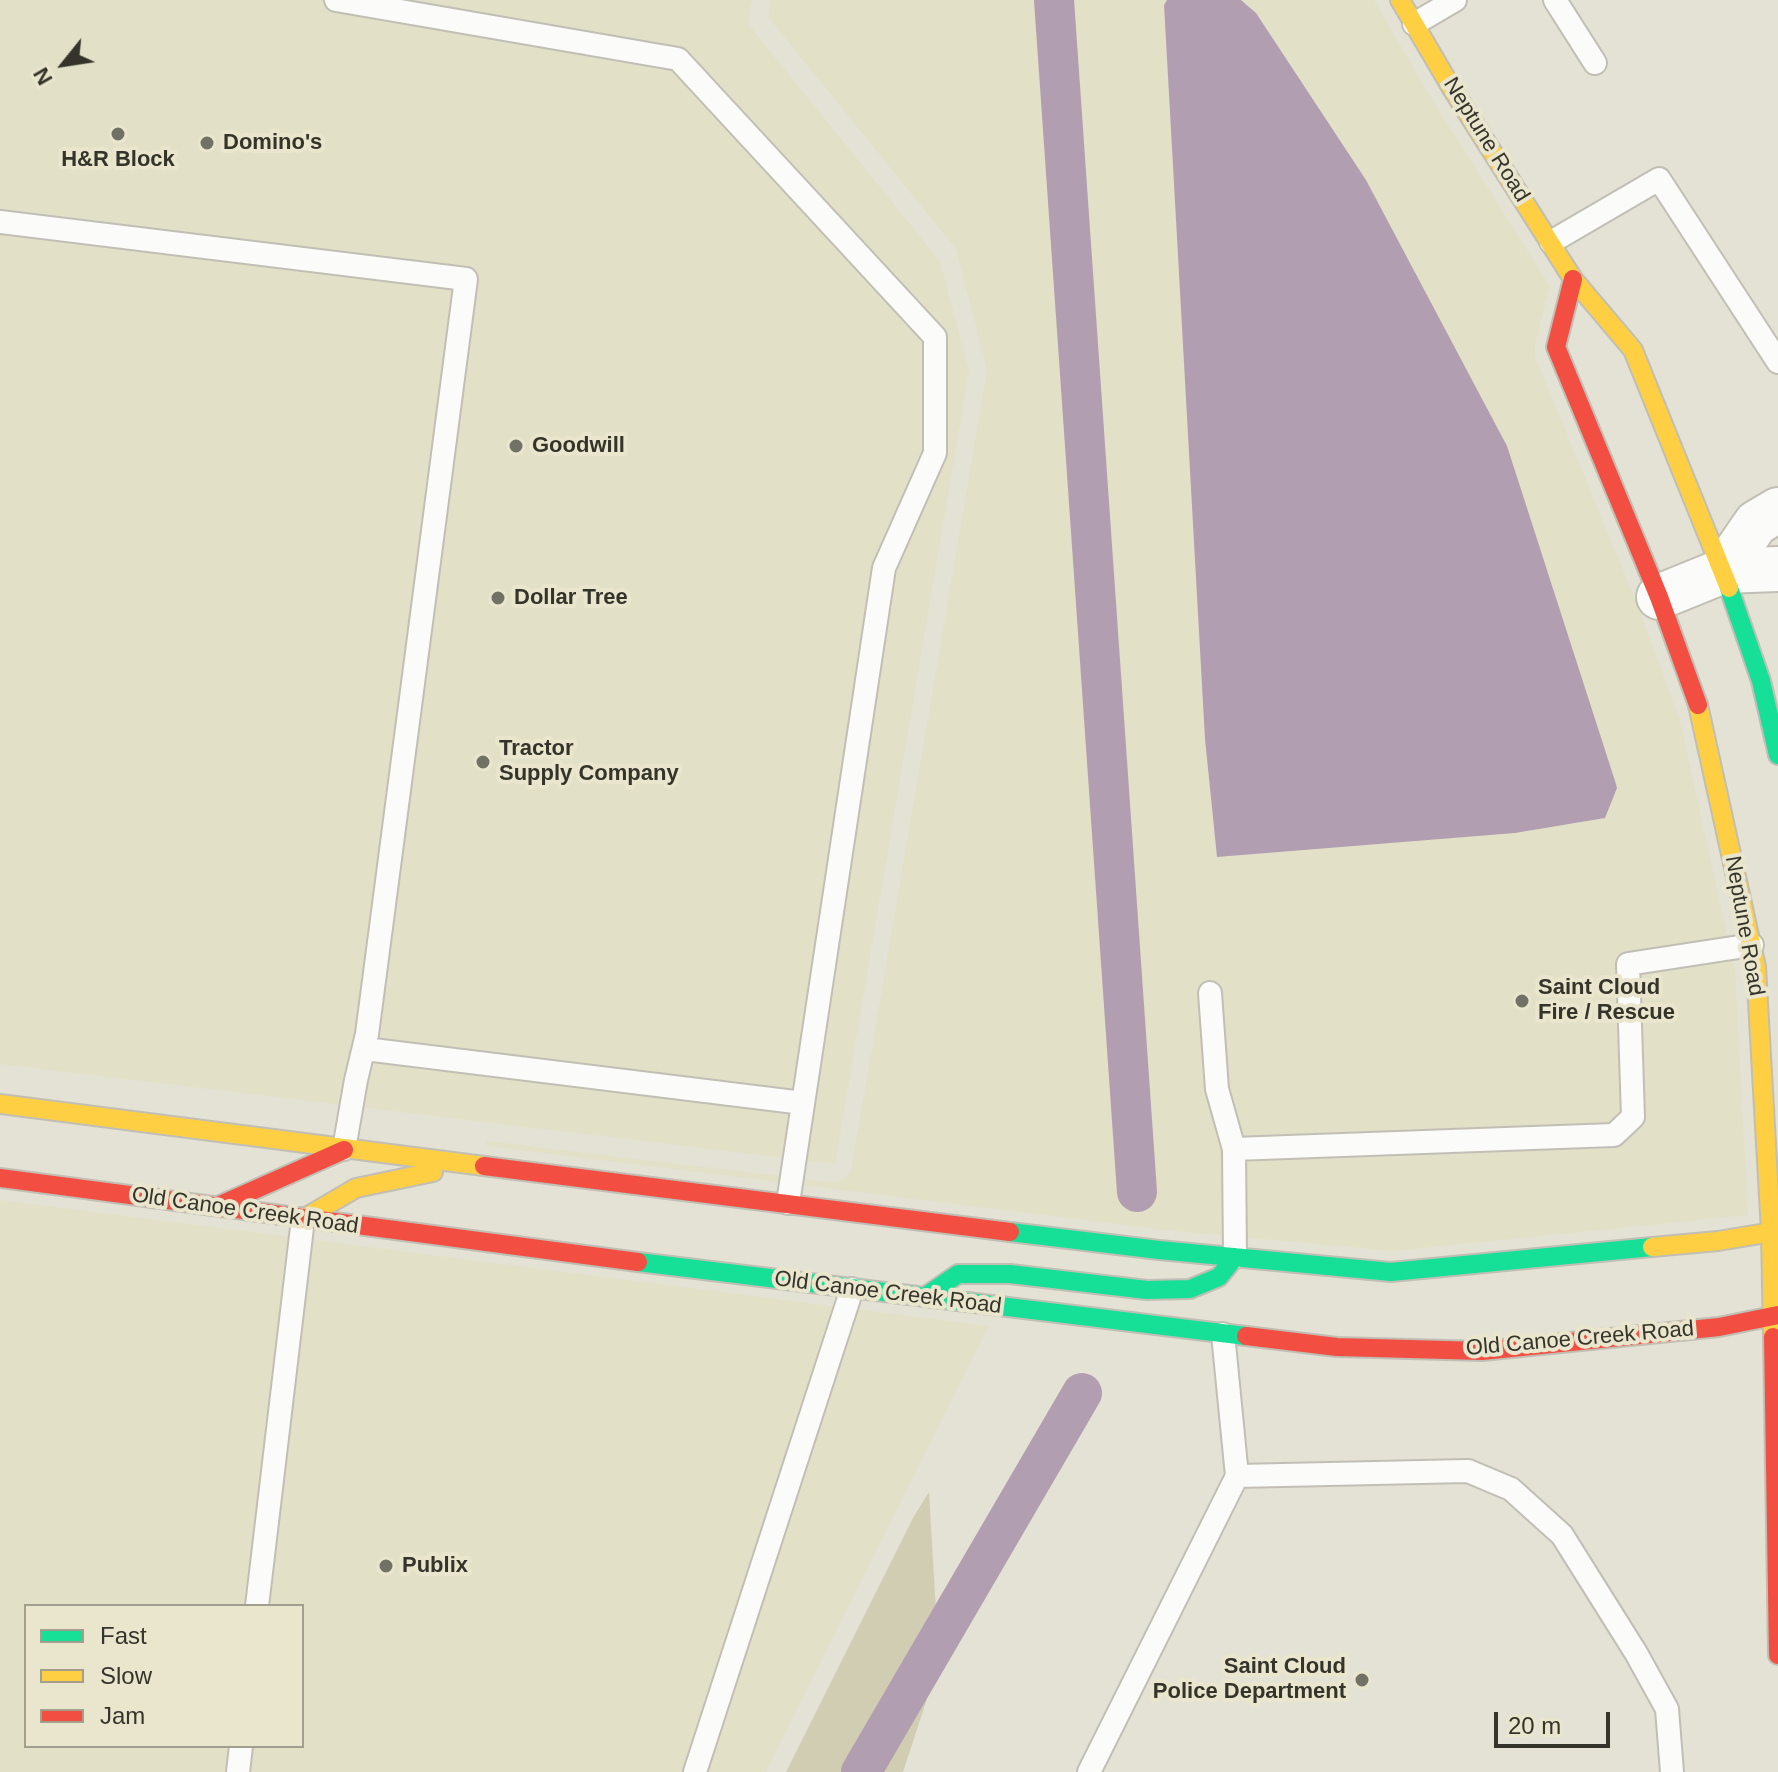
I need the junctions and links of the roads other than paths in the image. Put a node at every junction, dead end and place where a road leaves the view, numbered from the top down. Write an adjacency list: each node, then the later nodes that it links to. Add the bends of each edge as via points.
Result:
1 (336, 0): 19 (lane, via 678,59 935,337 935,453 884,568)
2 (1400, 0): 5 (main road, Neptune Road)
3 (1455, 0): 5 (lane)
4 (1555, 0): 6 (lane)
5 (1414, 24): 8 (main road, Neptune Road)
6 (1595, 63)
7 (0, 222): 18 (lane, via 466,279)
8 (1551, 242): 9 (main road, Neptune Road); 10 (lane, via 1659,179)
9 (1573, 279): 13 (main road, Neptune Road, via 1633,350); 14 (main road, Neptune Road, via 1556,347)
10 (1778, 362)
11 (1778, 510): 13 (street, via 1756,523)
12 (1778, 569): 13 (street)
13 (1723, 571): 14 (street); 15 (main road, Neptune Road, via 1761,681)
14 (1659, 597): 16 (main road, Neptune Road, via 1701,713)
15 (1778, 755)
16 (1752, 945): 22 (lane, via 1628,964 1633,1117 1614,1135); 28 (main road, Neptune Road)
17 (1210, 993): 22 (lane, via 1217,1089)
18 (365, 1049): 19 (lane); 21 (lane)
19 (803, 1103): 25 (lane)
20 (0, 1104): 21 (main road)
21 (344, 1149): 23 (main road); 26 (main road)
22 (1234, 1149): 29 (lane)
23 (467, 1164): 25 (main road); 27 (main road, via 356,1188)
24 (0, 1178): 26 (main road, Old Canoe Creek Road)
25 (788, 1203): 29 (main road)
26 (218, 1206): 27 (main road, Old Canoe Creek Road)
27 (303, 1219): 30 (main road, Old Canoe Creek Road); 35 (lane)
28 (1774, 1232): 29 (main road, via 1391,1272); 32 (main road, Neptune Road)
29 (1235, 1257): 31 (main road, via 1219,1277 1190,1289 958,1274)
30 (852, 1289): 31 (main road, Old Canoe Creek Road); 39 (lane)
31 (924, 1298): 33 (main road, Old Canoe Creek Road)
32 (1775, 1315): 33 (main road, Old Canoe Creek Road, via 1719,1327 1482,1351 1337,1347); 36 (main road, Neptune Road)
33 (1223, 1334): 34 (lane)
34 (1237, 1476): 40 (lane); 41 (lane, via 1468,1471 1511,1489 1562,1535 1636,1653 1667,1709)
35 (257, 1604)
36 (1778, 1655)
37 (241, 1748): 38 (lane)
38 (238, 1772)
39 (695, 1772)
40 (1089, 1772)
41 (1672, 1772)

